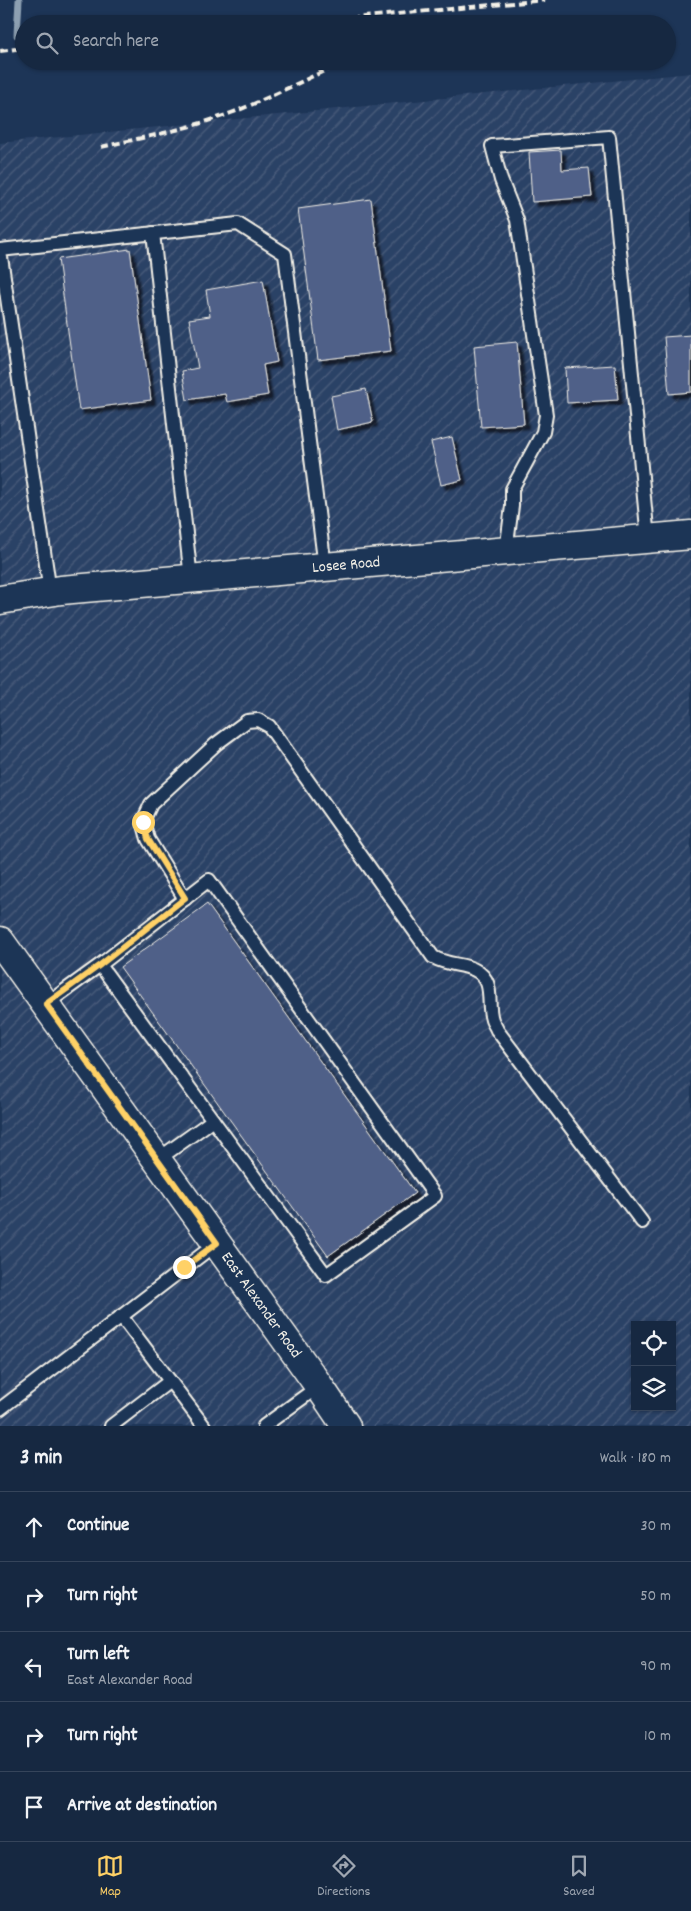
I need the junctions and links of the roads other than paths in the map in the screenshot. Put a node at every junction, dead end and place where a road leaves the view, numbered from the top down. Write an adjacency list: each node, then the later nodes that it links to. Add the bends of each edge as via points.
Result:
1 (153, 233): 5 (lane, via 238,224 285,254); 6 (lane); 7 (lane, via 0,250)
2 (691, 535): 3 (main road, Losee Road)
3 (648, 539): 4 (main road, Losee Road); 4 (lane, via 609,137 492,146 517,220 546,415 543,432 512,489)
4 (506, 551): 5 (main road, Losee Road)
5 (325, 567): 6 (main road, Losee Road)
6 (191, 579): 7 (main road, Losee Road)
7 (50, 592): 8 (main road, Losee Road)
8 (0, 600)
9 (185, 898): 11 (lane); 13 (lane, via 209,880 435,1196 326,1275); 15 (lane, via 148,839 143,822 151,804 216,744 247,721 258,720 269,726 433,957 443,963 474,969 484,977 490,989 492,1018 497,1030)
10 (0, 942): 12 (main road, East Alexander Road)
11 (100, 965): 12 (lane); 13 (lane)
12 (46, 1004): 14 (main road, East Alexander Road)
13 (213, 1120): 14 (lane)
14 (157, 1160): 16 (main road, East Alexander Road)
15 (642, 1222)
16 (217, 1243): 17 (lane); 19 (main road, East Alexander Road)
17 (121, 1316): 18 (lane); 20 (lane)
18 (170, 1381): 21 (lane); 22 (lane)
19 (319, 1386): 23 (lane); 24 (main road, East Alexander Road)
20 (0, 1409)
21 (112, 1426)
22 (204, 1426)
23 (264, 1426)
24 (346, 1426)

